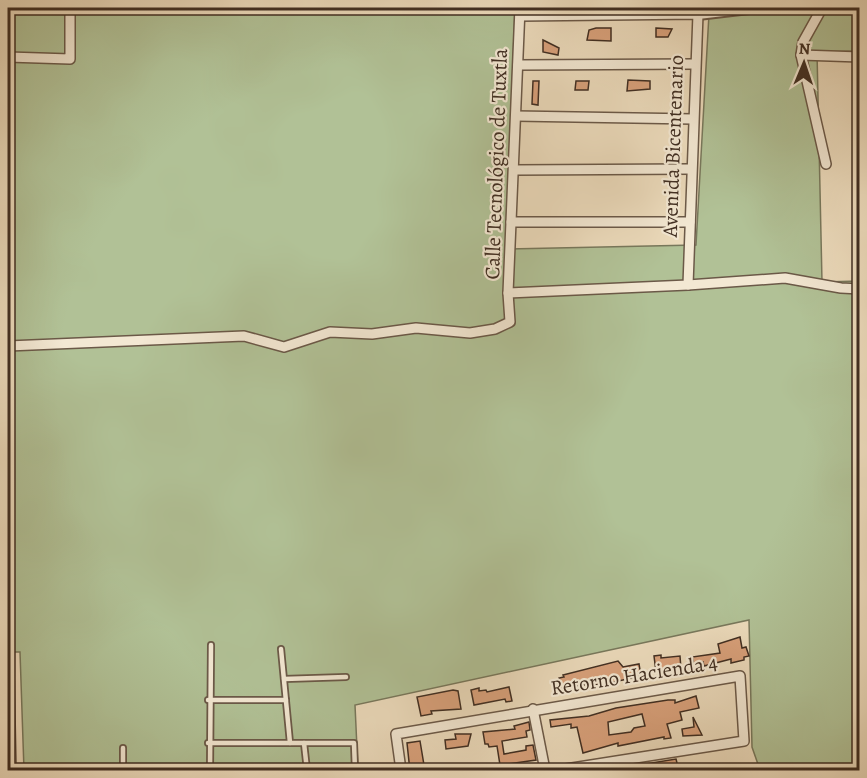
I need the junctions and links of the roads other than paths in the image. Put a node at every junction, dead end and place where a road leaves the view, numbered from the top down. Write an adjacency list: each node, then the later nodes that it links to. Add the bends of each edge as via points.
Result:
1 (70, 8): 7 (street, via 70,59)
2 (749, 8): 4 (street)
3 (822, 8): 6 (street, via 802,42)
4 (698, 11): 5 (street); 9 (street, Avenida Bicentenario)
5 (520, 12): 10 (street, Calle Tecnológico de Tuxtla)
6 (801, 55): 8 (street); 13 (street)
7 (8, 57)
8 (860, 57)
9 (695, 64): 10 (street); 12 (street, Avenida Bicentenario)
10 (518, 65): 11 (street, Calle Tecnológico de Tuxtla)
11 (516, 116): 12 (street); 15 (street, Calle Tecnológico de Tuxtla)
12 (693, 119): 14 (street, Avenida Bicentenario)
13 (826, 164)
14 (691, 169): 15 (street); 17 (street, Avenida Bicentenario)
15 (515, 170): 16 (street, Calle Tecnológico de Tuxtla)
16 (511, 222): 17 (street); 20 (street, Calle Tecnológico de Tuxtla)
17 (690, 222): 18 (street, Avenida Bicentenario)
18 (688, 285): 19 (street, via 785,278); 20 (street)
19 (860, 289)
20 (508, 293): 21 (street, Calle Tecnológico de Tuxtla, via 510,322 470,333 416,328 372,334 330,332 284,347 244,336)
21 (8, 346)
22 (8, 632): 33 (street)
23 (210, 645): 27 (lane)
24 (281, 650): 26 (lane)
25 (346, 677): 26 (lane)
26 (284, 679): 28 (lane)
27 (208, 700): 28 (lane); 31 (lane)
28 (286, 700): 32 (lane)
29 (533, 709): 40 (street, Retorno Hacienda 4, via 396,734); 41 (street); 42 (street, Retorno Hacienda 4, via 740,676 744,741)
30 (304, 742): 32 (lane); 38 (lane); 39 (lane, via 354,743)
31 (208, 743): 32 (lane); 37 (lane)
32 (290, 743)
33 (9, 745): 35 (street)
34 (123, 748): 36 (lane)
35 (11, 771)
36 (123, 771)
37 (210, 771)
38 (307, 771)
39 (355, 771)
40 (401, 771)
41 (545, 771)
42 (559, 771)

